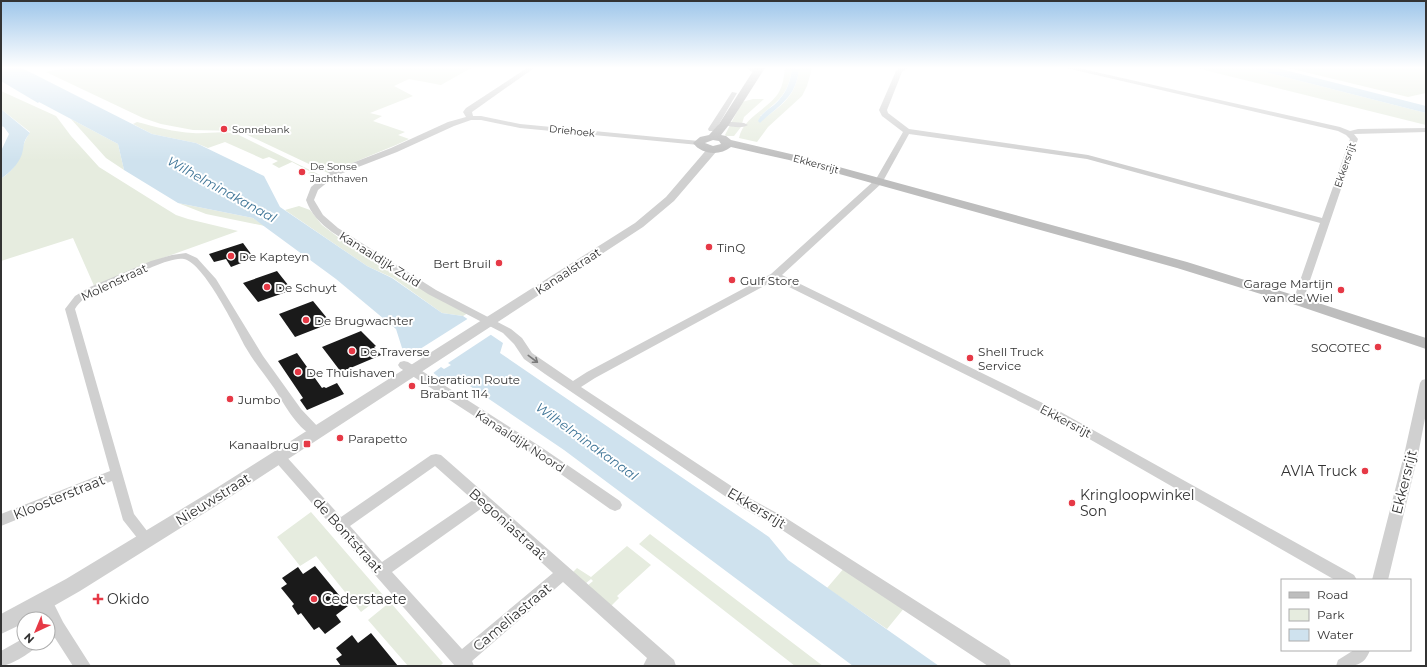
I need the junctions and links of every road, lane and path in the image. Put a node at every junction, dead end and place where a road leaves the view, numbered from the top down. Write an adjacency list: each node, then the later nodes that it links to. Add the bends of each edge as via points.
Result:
1 (485, 99): 6 (street, via 467,112)
2 (732, 99): 7 (street)
3 (738, 99): 7 (main road)
4 (887, 99): 9 (street, via 883,110 885,114)
5 (1212, 99): 11 (street, Ekkersrijt)
6 (470, 118): 13 (street, Driehoek, via 520,126); 14 (street, Driehoek)
7 (725, 120): 8 (street); 12 (main road)
8 (744, 125)
9 (907, 130): 15 (street); 16 (street, via 1088,157)
10 (1426, 130): 11 (street, Ekkersrijt)
11 (1349, 133): 16 (street, Ekkersrijt, via 1354,139)
12 (720, 139): 13 (main road, Ekkersrijt); 15 (main road, Ekkersrijt)
13 (704, 145): 19 (street, Kanaalstraat, via 708,157 670,199 639,225)
14 (328, 176): 19 (street, Kanaaldijk Zuid, via 314,189 310,197 324,222)
15 (879, 181): 17 (street); 18 (main road, Ekkersrijt, via 1182,265)
16 (1326, 222): 18 (street, Ekkersrijt)
17 (775, 276): 23 (street); 34 (street, Ekkersrijt, via 1055,414)
18 (1298, 301): 20 (main road, Ekkersrijt)
19 (485, 324): 21 (street, Kanaalstraat); 23 (street, Ekkersrijt, one-way to 23, via 507,331 528,356)
20 (1426, 344)
21 (412, 367): 24 (street, Nieuwstraat); 28 (street, Kanaaldijk Noord)
22 (1426, 383): 35 (street, Ekkersrijt)
23 (573, 387): 46 (street, Ekkersrijt, via 746,503 788,526)
24 (316, 432): 25 (street, Nieuwstraat); 26 (street, Molenstraat, via 304,422 263,365 207,275 193,258 178,256 132,272 86,294 72,302 70,309)
25 (279, 457): 30 (street, de Bontstraat); 31 (street, Nieuwstraat)
26 (117, 474): 29 (street, Kloosterstraat); 31 (street, Molenstraat, via 128,516)
27 (483, 500): 30 (street, Begoniastraat, via 436,459); 32 (street); 33 (street, Begoniastraat)
28 (615, 505)
29 (1, 520)
30 (340, 525): 32 (street, de Bontstraat)
31 (147, 540): 36 (street, Nieuwstraat)
32 (381, 571): 43 (street, de Bontstraat)
33 (563, 573): 43 (street, Cameliastraat); 44 (street, Begoniastraat, via 604,608)
34 (1347, 579)
35 (1380, 579)
36 (44, 601): 37 (street); 38 (street, Nieuwstraat)
37 (47, 611)
38 (1, 625)
39 (56, 634): 45 (street)
40 (17, 651): 42 (street)
41 (1362, 651): 47 (street, via 1360,656)
42 (1, 660)
43 (463, 663)
44 (660, 663)
45 (83, 666)
46 (1003, 666)
47 (1344, 666)

